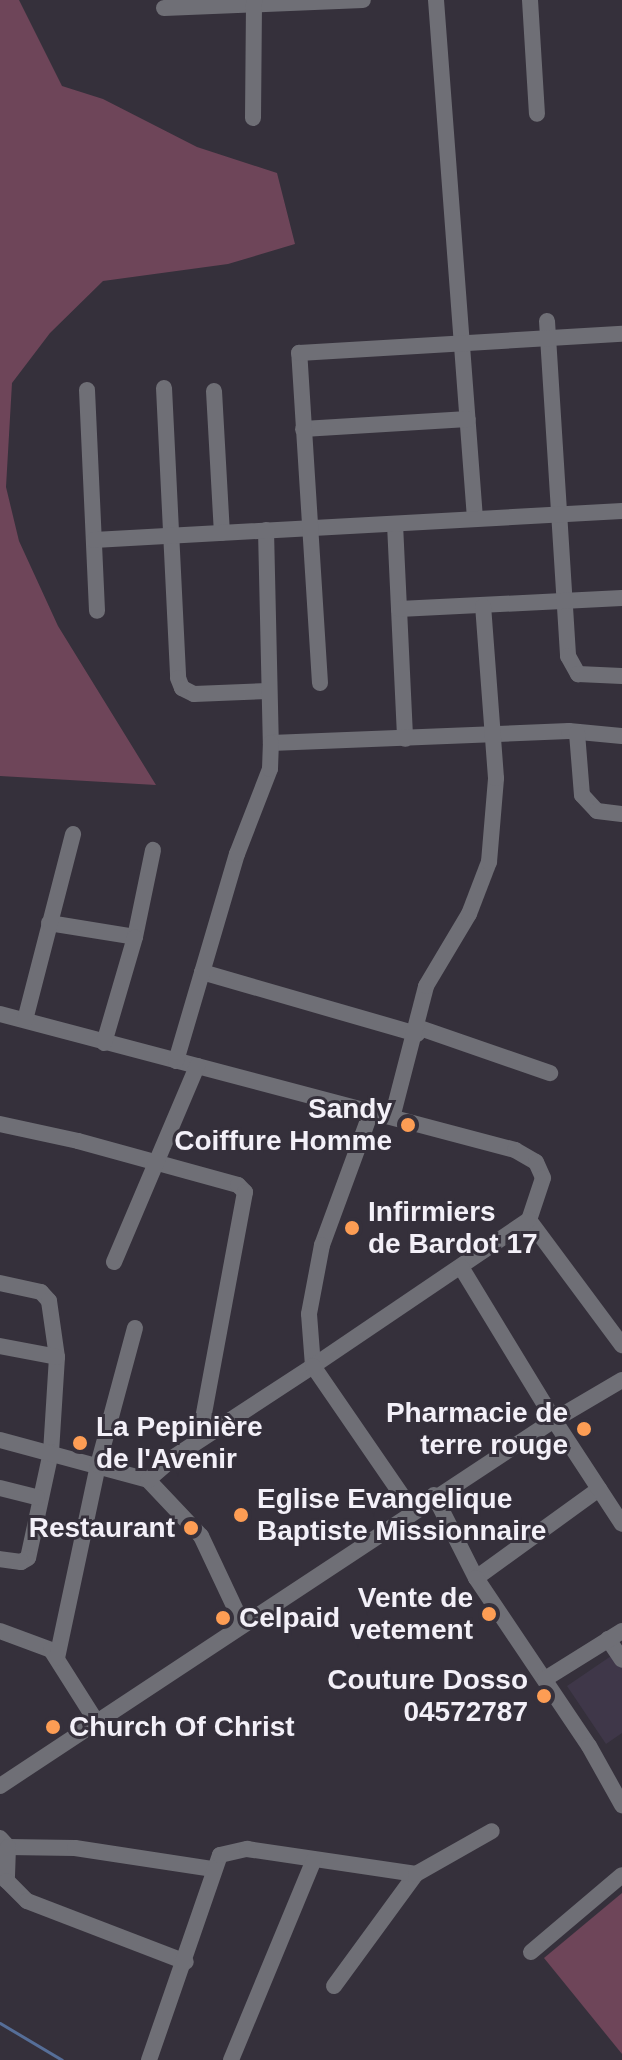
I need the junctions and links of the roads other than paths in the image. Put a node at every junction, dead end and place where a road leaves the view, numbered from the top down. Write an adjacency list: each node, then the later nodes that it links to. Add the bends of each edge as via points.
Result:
1 (352, 0): 2 (street); 5 (street)
2 (363, 0)
3 (436, 0): 11 (street)
4 (530, 0): 7 (street)
5 (254, 2): 6 (street); 8 (street)
6 (164, 8)
7 (537, 114)
8 (253, 118)
9 (547, 329): 10 (street); 11 (street); 18 (street)
10 (622, 334)
11 (464, 342): 15 (street); 16 (street, via 302,352 297,356)
12 (164, 388): 24 (street)
13 (87, 390): 25 (street)
14 (214, 391): 23 (street)
15 (468, 419): 16 (street); 19 (street)
16 (303, 429): 21 (street)
17 (622, 511): 18 (street)
18 (560, 514): 19 (street); 27 (street)
19 (475, 519): 20 (street)
20 (395, 524): 21 (street); 29 (street)
21 (310, 529): 22 (street); 32 (street)
22 (266, 530): 23 (street); 33 (street)
23 (222, 533): 24 (street)
24 (173, 536): 25 (street); 33 (street, via 182,688 194,694)
25 (94, 540): 30 (street)
26 (622, 598): 27 (street)
27 (565, 601): 28 (street); 31 (street, via 573,669 586,677)
28 (483, 606): 29 (street); 35 (street)
29 (399, 609): 37 (street)
30 (97, 611)
31 (622, 676)
32 (320, 683)
33 (268, 691): 38 (street)
34 (577, 733): 35 (street); 36 (street); 39 (street, via 582,795 597,811)
35 (492, 734): 37 (street); 47 (street, via 496,802 489,862 469,914 426,986)
36 (622, 736)
37 (405, 739): 38 (street)
38 (271, 743): 44 (street, via 270,769 237,854)
39 (622, 814)
40 (73, 834): 42 (street)
41 (153, 850): 43 (street)
42 (49, 923): 43 (street); 46 (street)
43 (135, 937): 48 (street)
44 (202, 972): 47 (street); 49 (street)
45 (0, 1014): 46 (street)
46 (25, 1020): 48 (street)
47 (417, 1030): 51 (street); 53 (street)
48 (104, 1043): 49 (street)
49 (176, 1061): 50 (street)
50 (197, 1066): 52 (street); 55 (street)
51 (550, 1073)
52 (371, 1112): 53 (street); 64 (street, via 322,1245 309,1314)
53 (393, 1114): 56 (street, via 491,1142 536,1162 543,1178)
54 (0, 1124): 55 (street)
55 (154, 1163): 57 (street); 67 (street, via 238,1185 246,1197)
56 (529, 1220): 58 (street); 61 (street)
57 (114, 1262)
58 (461, 1267): 64 (street); 66 (street)
59 (0, 1283): 63 (street, via 41,1292 49,1301)
60 (135, 1328): 70 (street)
61 (622, 1345)
62 (0, 1346): 63 (street)
63 (57, 1357): 69 (street)
64 (313, 1366): 67 (street); 76 (street)
65 (622, 1380): 66 (street)
66 (554, 1420): 73 (street); 74 (street)
67 (199, 1439): 71 (street)
68 (0, 1440): 69 (street)
69 (51, 1452): 70 (street); 75 (street)
70 (98, 1465): 71 (street, via 120,1476); 83 (street)
71 (148, 1480): 80 (street, via 201,1536)
72 (0, 1488): 75 (street)
73 (599, 1489): 77 (street); 79 (street)
74 (434, 1495): 76 (street); 79 (street)
75 (37, 1497): 78 (street, via 28,1558)
76 (412, 1510): 80 (street)
77 (622, 1524)
78 (0, 1559)
79 (476, 1578): 85 (street)
80 (242, 1623): 86 (street, via 196,1660)
81 (0, 1631): 83 (street, via 45,1646)
82 (615, 1635): 84 (street); 85 (street)
83 (57, 1658): 86 (street)
84 (622, 1660)
85 (545, 1679): 88 (street)
86 (96, 1721): 87 (street)
87 (0, 1786)
88 (622, 1805)
89 (492, 1831): 93 (street)
90 (4, 1843): 92 (street); 96 (street, via 7,1881 27,1901)
91 (314, 1860): 92 (street, via 232,1850 220,1855); 93 (street); 99 (street)
92 (213, 1869): 96 (street)
93 (416, 1874): 97 (street)
94 (622, 1875): 95 (street)
95 (531, 1952)
96 (186, 1962): 98 (street)
97 (334, 1986)
98 (149, 2060)
99 (231, 2060)

